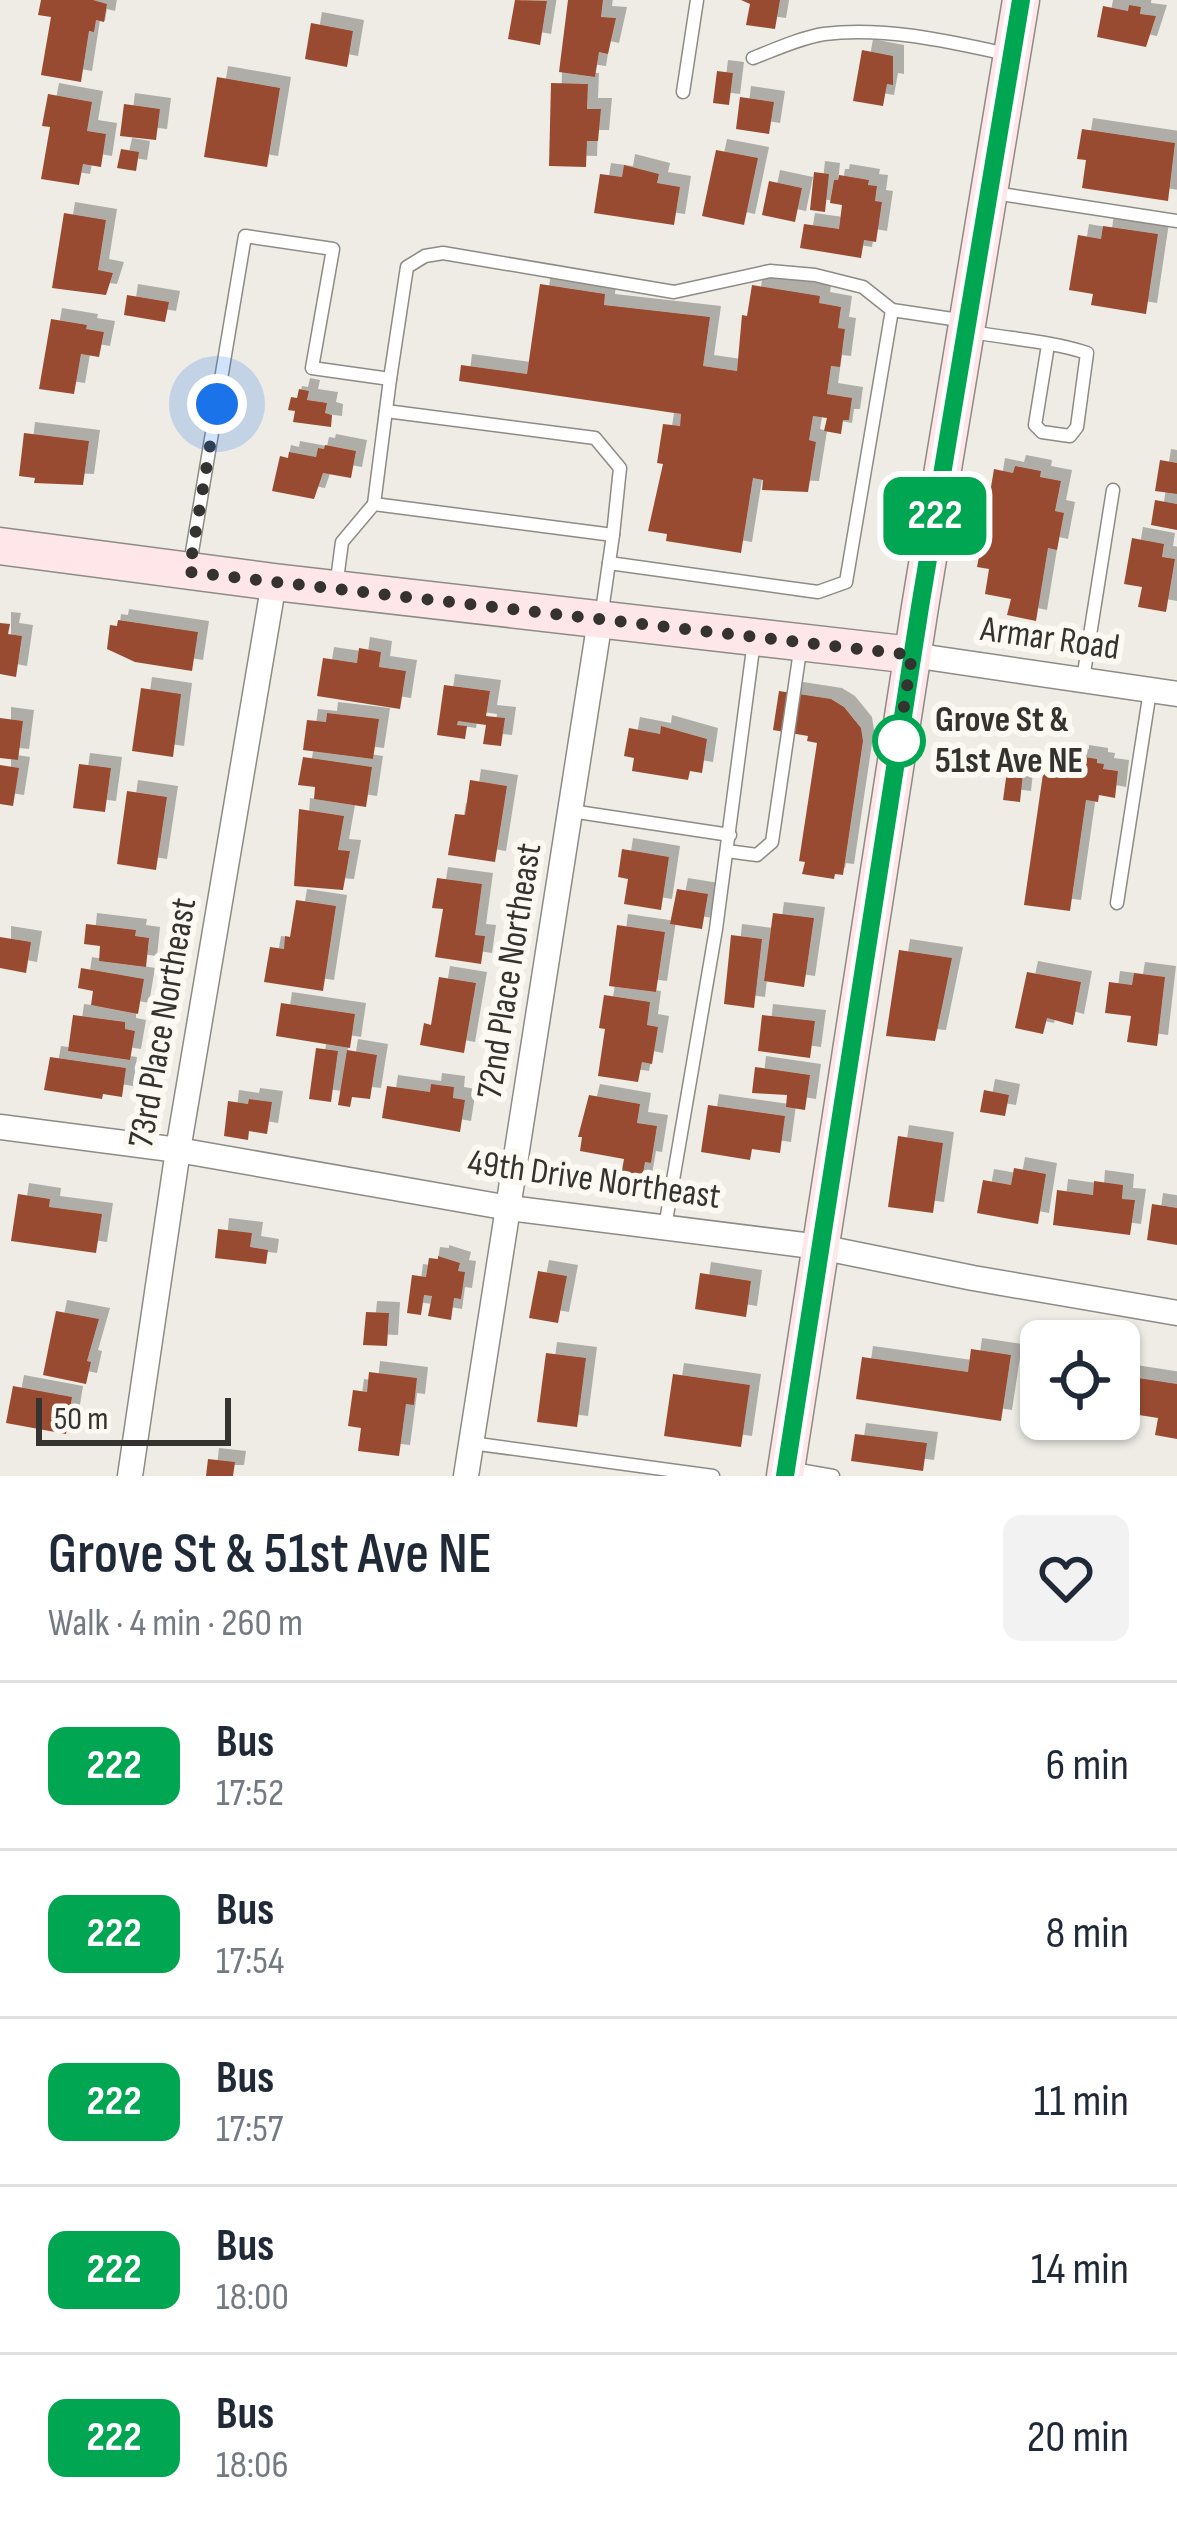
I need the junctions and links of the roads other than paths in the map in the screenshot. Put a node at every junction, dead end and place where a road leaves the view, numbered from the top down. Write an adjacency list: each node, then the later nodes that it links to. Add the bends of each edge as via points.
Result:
1 (697, 0): 5 (lane)
2 (1021, 0): 3 (street)
3 (1012, 55): 4 (lane, via 853,33 808,38); 6 (street)
4 (753, 58)
5 (683, 92)
6 (988, 193): 7 (lane); 9 (street)
7 (1177, 221)
8 (892, 310): 9 (lane); 11 (lane, via 863,287 793,273 674,292 443,253 407,267); 17 (lane, via 846,582 818,592)
9 (967, 326): 10 (lane); 24 (street)
10 (1048, 345): 10 (lane, via 1087,353 1070,436 1035,425)
11 (390, 379): 12 (lane); 18 (lane, via 312,368 333,249 245,236)
12 (386, 411): 14 (lane); 15 (lane, via 595,438 620,468)
13 (1113, 490): 25 (lane)
14 (374, 504): 15 (lane); 20 (lane, via 343,542)
15 (613, 535): 17 (lane)
16 (0, 546): 18 (street)
17 (609, 563): 21 (lane)
18 (189, 572): 19 (street)
19 (274, 582): 20 (street); 33 (street, 73rd Place Northeast)
20 (335, 589): 21 (street)
21 (600, 620): 22 (street); 28 (street, 72nd Place Northeast)
22 (754, 637): 23 (street); 29 (lane)
23 (801, 642): 24 (street); 30 (lane, via 772,842 757,855)
24 (912, 655): 25 (street, Armar Road); 36 (street)
25 (1083, 680): 26 (street, Armar Road)
26 (1150, 691): 27 (street, Armar Road); 31 (lane)
27 (1177, 694)
28 (571, 811): 29 (lane); 34 (street, 72nd Place Northeast)
29 (730, 836): 30 (lane)
30 (727, 851): 35 (lane)
31 (1117, 903)
32 (0, 1127): 33 (street, 49th Drive Northeast)
33 (178, 1150): 34 (street, 49th Drive Northeast); 40 (street, 73rd Place Northeast)
34 (509, 1208): 35 (street, 49th Drive Northeast); 38 (street, 72nd Place Northeast)
35 (665, 1227): 36 (street, 49th Drive Northeast)
36 (820, 1247): 37 (street, 49th Drive Northeast); 39 (street)
37 (1177, 1312)
38 (472, 1443): 41 (street, 72nd Place Northeast); 42 (lane)
39 (785, 1472): 43 (lane)
40 (130, 1476)
41 (466, 1476)
42 (713, 1476)
43 (833, 1476)

